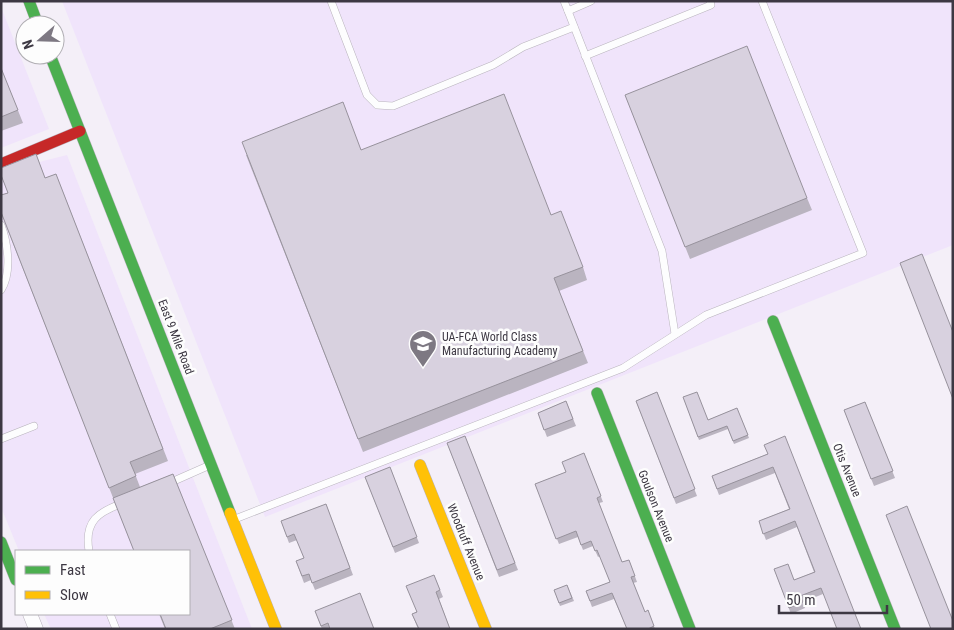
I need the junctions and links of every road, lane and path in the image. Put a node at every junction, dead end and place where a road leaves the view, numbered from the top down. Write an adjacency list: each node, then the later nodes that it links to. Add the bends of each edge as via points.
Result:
1 (29, 1): 8 (street)
2 (331, 1): 9 (lane, via 367,95 385,106 403,102 493,65 523,48)
3 (564, 1): 7 (lane)
4 (591, 1): 7 (lane)
5 (710, 1): 10 (lane, via 711,5)
6 (762, 1): 17 (lane, via 862,253 706,315)
7 (568, 11): 9 (lane)
8 (34, 15)
9 (574, 27): 10 (lane)
10 (585, 56): 17 (lane, via 662,251)
11 (54, 65): 12 (street, East 9 Mile Road)
12 (80, 131): 13 (street); 21 (street, East 9 Mile Road)
13 (1, 164)
14 (1, 225): 15 (lane, via 8,272)
15 (1, 290)
16 (773, 322): 36 (street, Otis Avenue)
17 (675, 334): 25 (lane, via 622,368)
18 (597, 392): 35 (street, Goulson Avenue)
19 (34, 426): 20 (lane)
20 (1, 439)
21 (213, 464): 23 (lane); 25 (street, East 9 Mile Road)
22 (420, 465): 34 (street, Woodruff Avenue)
23 (157, 488)
24 (128, 501): 27 (lane, via 97,516 89,529)
25 (233, 519): 33 (street, East 9 Mile Road)
26 (1, 542): 28 (street)
27 (89, 550)
28 (15, 577)
29 (30, 615): 31 (street)
30 (110, 615): 32 (lane)
31 (36, 629)
32 (116, 629)
33 (275, 629)
34 (486, 629)
35 (690, 629)
36 (895, 629)

